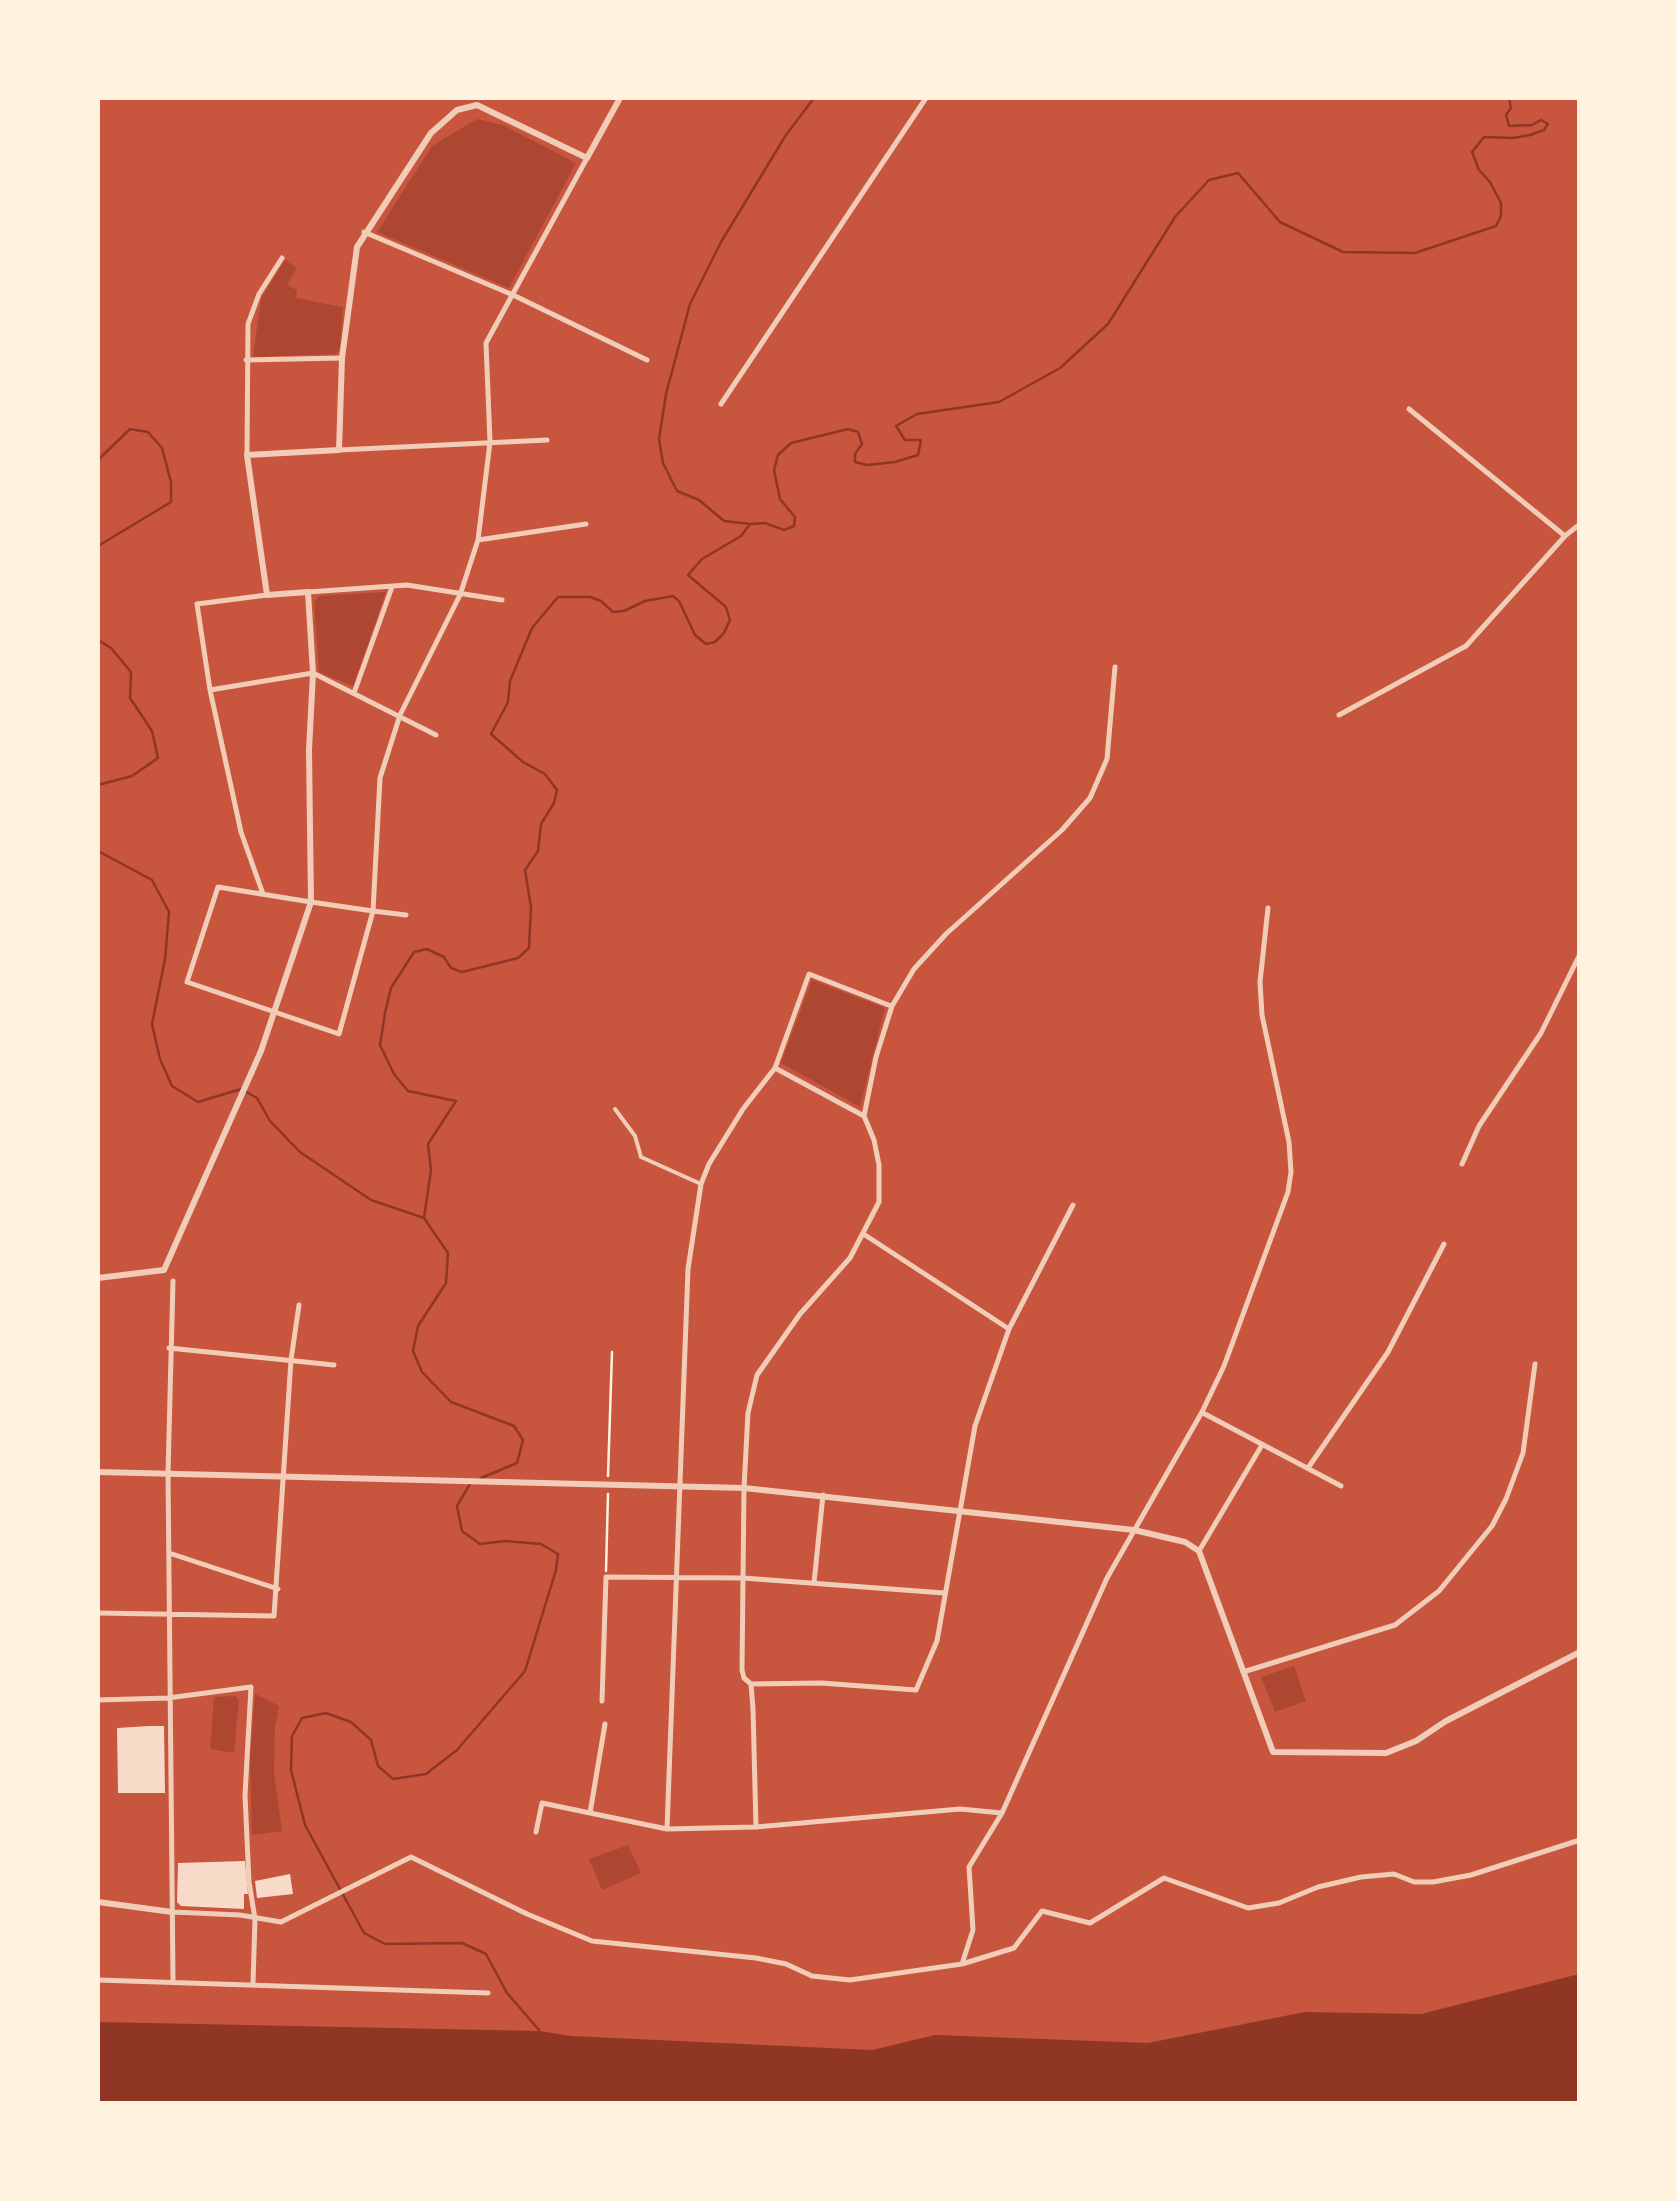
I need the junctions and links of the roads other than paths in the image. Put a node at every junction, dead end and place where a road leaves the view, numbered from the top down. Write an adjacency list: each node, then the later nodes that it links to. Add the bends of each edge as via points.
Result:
1 (620, 98): 3 (street)
2 (926, 98): 10 (street)
3 (587, 158): 4 (street, via 477,104 457,110 432,133); 6 (street)
4 (364, 232): 6 (street); 7 (street)
5 (282, 258): 8 (street, via 252,309)
6 (513, 295): 9 (street); 13 (street, via 486,343)
7 (342, 358): 8 (street); 14 (street)
8 (246, 360): 15 (street)
9 (647, 360)
10 (721, 404)
11 (1409, 408): 18 (street)
12 (547, 440): 13 (street)
13 (490, 442): 14 (street); 19 (street)
14 (339, 450): 15 (street)
15 (247, 456): 22 (street)
16 (586, 524): 19 (street)
17 (1580, 524): 18 (street)
18 (1565, 536): 30 (street, via 1466,646)
19 (478, 540): 23 (street)
20 (393, 586): 21 (street); 23 (street); 28 (street)
21 (308, 592): 22 (street); 26 (street)
22 (267, 595): 27 (street, via 197,604)
23 (460, 595): 24 (street); 29 (street)
24 (502, 600)
25 (1115, 667): 38 (street, via 1106,758 1090,798 946,934)
26 (313, 673): 27 (street); 28 (street); 33 (street)
27 (210, 690): 32 (street, via 241,832)
28 (354, 692): 29 (street)
29 (400, 715): 31 (street); 35 (street, via 380,778)
30 (1339, 715)
31 (436, 735)
32 (263, 894): 33 (street); 39 (street, via 218,887 187,982)
33 (311, 902): 35 (street); 39 (street)
34 (1268, 908): 56 (street, via 1262,1015 1292,1172)
35 (373, 911): 36 (street); 39 (street, via 339,1034)
36 (406, 915)
37 (1580, 954): 43 (street)
38 (892, 1006): 40 (street, via 809,974); 42 (street)
39 (274, 1013): 48 (street, via 164,1270)
40 (775, 1068): 42 (street); 44 (street)
41 (615, 1109): 44 (street, via 635,1136 640,1157)
42 (864, 1116): 46 (street, via 880,1185)
43 (1462, 1164)
44 (701, 1184): 62 (street, via 688,1269)
45 (1073, 1205): 51 (street)
46 (865, 1235): 51 (street); 64 (street, via 757,1374)
47 (1444, 1244): 58 (street, via 1396,1339)
48 (98, 1278)
49 (173, 1281): 52 (street)
50 (299, 1305): 53 (street)
51 (1009, 1329): 66 (street, via 975,1426)
52 (169, 1348): 53 (street); 60 (street)
53 (292, 1360): 54 (street); 61 (street)
54 (334, 1364)
55 (1535, 1364): 78 (street, via 1523,1453 1510,1489 1492,1526 1439,1590 1394,1625)
56 (1202, 1412): 57 (street); 67 (street)
57 (1262, 1444): 58 (street); 68 (street)
58 (1308, 1468): 63 (street)
59 (98, 1472): 60 (street)
60 (168, 1473): 61 (street); 69 (street)
61 (284, 1477): 62 (street); 73 (street)
62 (682, 1486): 64 (street); 70 (street)
63 (1341, 1486)
64 (744, 1488): 65 (street); 71 (street)
65 (823, 1495): 66 (street); 72 (street)
66 (958, 1509): 67 (street); 74 (street)
67 (1134, 1530): 68 (street); 85 (street, via 1086,1618)
68 (1199, 1551): 78 (street)
69 (171, 1554): 73 (street); 75 (street)
70 (678, 1578): 71 (street); 82 (street, via 606,1577); 87 (street)
71 (743, 1578): 72 (street); 79 (street, via 742,1670)
72 (814, 1584): 74 (street)
73 (278, 1589): 75 (street, via 274,1616)
74 (944, 1592): 79 (street, via 937,1641 916,1690)
75 (169, 1612): 76 (street); 80 (street)
76 (98, 1613)
77 (1580, 1652): 78 (street, via 1386,1753 1276,1752)
78 (1243, 1672)
79 (753, 1686): 86 (street)
80 (168, 1698): 81 (street); 91 (street); 92 (street, via 251,1687 246,1795)
81 (98, 1700)
82 (602, 1701)
83 (606, 1724): 84 (street)
84 (590, 1813): 87 (street); 88 (street, via 542,1803)
85 (1002, 1813): 86 (street, via 960,1809); 93 (street, via 969,1866 974,1930)
86 (756, 1827): 87 (street)
87 (667, 1829)
88 (536, 1832)
89 (1580, 1840): 93 (street, via 1471,1875 1433,1882 1394,1874 1361,1877 1248,1908 1164,1878 1090,1923 1042,1910 1014,1948)
90 (98, 1902): 91 (street)
91 (172, 1912): 92 (street); 95 (street)
92 (255, 1919): 93 (street, via 281,1922 411,1857 592,1940 756,1958 850,1980); 96 (street)
93 (962, 1964)
94 (98, 1980): 95 (street)
95 (173, 1980): 96 (street)
96 (253, 1983): 97 (street)
97 (488, 1993)

